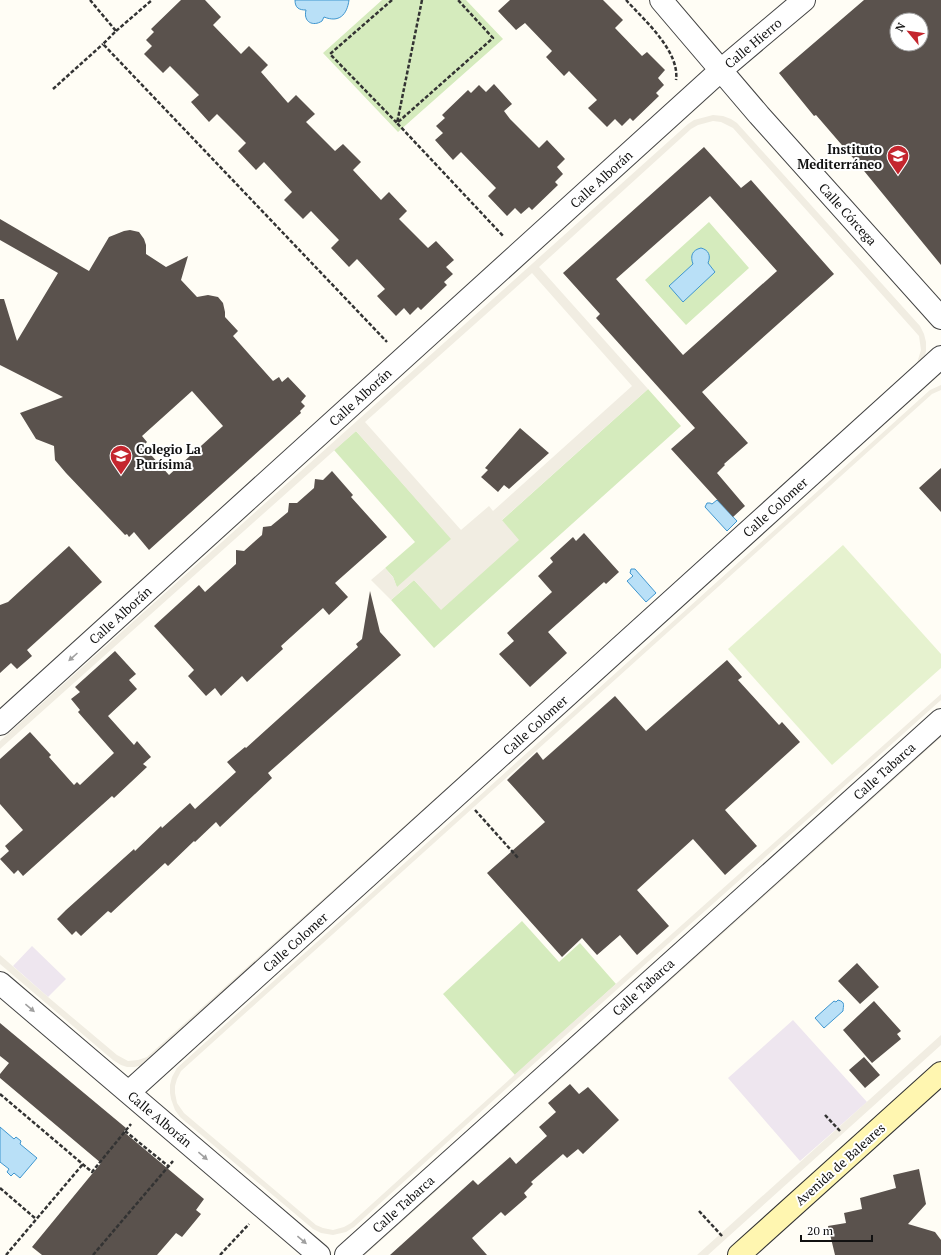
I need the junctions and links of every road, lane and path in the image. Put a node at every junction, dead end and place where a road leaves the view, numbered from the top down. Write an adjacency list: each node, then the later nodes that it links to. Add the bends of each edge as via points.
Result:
1 (90, 0): 9 (path)
2 (152, 0): 9 (path)
3 (392, 0): 14 (path, via 330,54)
4 (422, 0): 14 (path)
5 (458, 0): 14 (path, via 493,38)
6 (626, 0): 12 (path, via 672,54 676,71)
7 (661, 0): 11 (street, Calle Córcega)
8 (804, 0): 11 (street, Calle Hierro)
9 (116, 31): 10 (path)
10 (103, 44): 13 (path); 17 (path)
11 (721, 70): 16 (street, Calle Córcega); 20 (street, Calle Alborán, one-way to 20)
12 (674, 85)
13 (53, 89)
14 (397, 123): 15 (path)
15 (508, 242)
16 (941, 318)
17 (391, 347)
18 (941, 357): 25 (street, Calle Colomer)
19 (941, 720): 43 (street, Calle Tabarca)
20 (0, 724)
21 (471, 806): 22 (path)
22 (519, 859)
23 (0, 983): 25 (street, Calle Alborán, one-way to 25)
24 (941, 1073): 44 (main road, Avenida de Baleares)
25 (129, 1092): 35 (street, Calle Alborán, one-way to 35)
26 (0, 1094): 32 (path)
27 (825, 1115): 30 (path)
28 (135, 1119): 29 (path)
29 (125, 1131): 32 (path, via 92,1172); 33 (path)
30 (840, 1131)
31 (178, 1155): 33 (path)
32 (83, 1164): 37 (path)
33 (168, 1166): 40 (path)
34 (0, 1188): 37 (path)
35 (263, 1207): 41 (path); 42 (street, Calle Alborán, one-way to 42)
36 (699, 1211): 38 (path)
37 (36, 1219): 39 (path)
38 (723, 1237)
39 (6, 1255)
40 (93, 1255)
41 (220, 1255)
42 (319, 1255)
43 (346, 1255)
44 (739, 1255)

